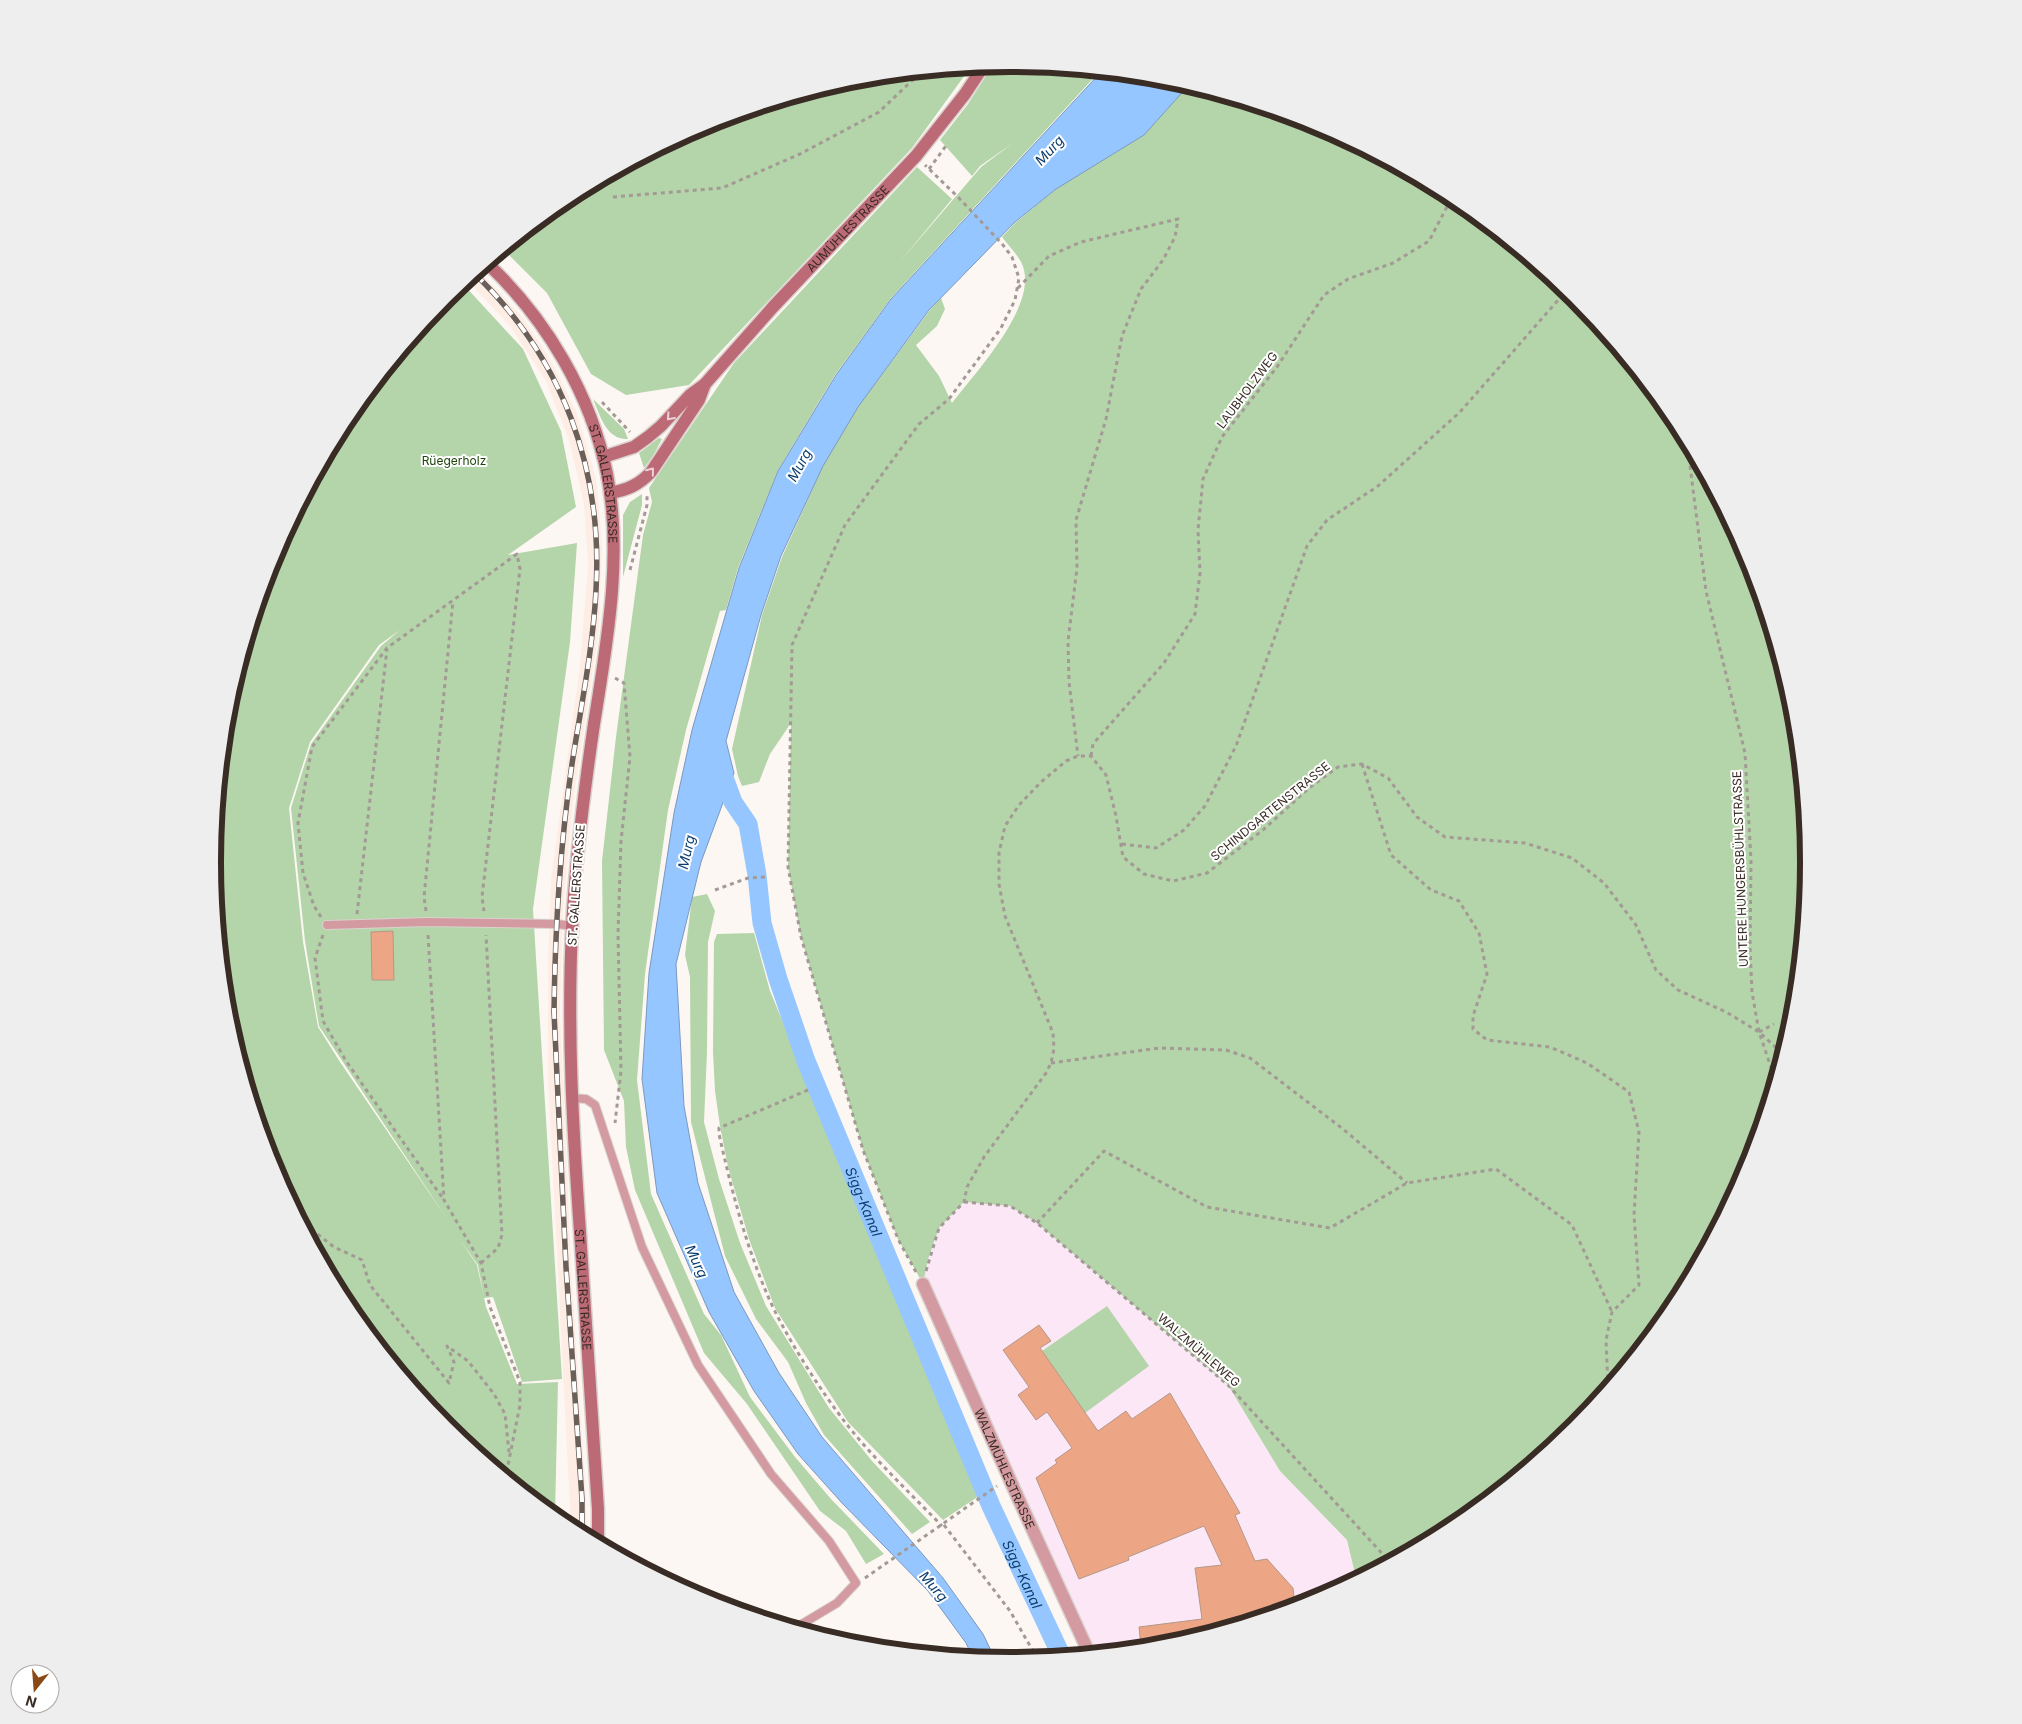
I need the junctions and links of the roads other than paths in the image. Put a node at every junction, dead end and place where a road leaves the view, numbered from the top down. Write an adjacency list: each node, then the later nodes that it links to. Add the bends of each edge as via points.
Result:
1 (979, 73): 3 (main road, AUMÜHLESTRASSE, via 916,156)
2 (491, 267): 4 (main road, ST. GALLERSTRASSE, via 534,315 562,357)
3 (705, 384): 4 (main road, AUMÜHLESTRASSE, one-way to 4, via 690,395 662,426 634,447); 5 (main road, AUMÜHLESTRASSE, one-way to 3, via 630,489 644,480 699,400)
4 (603, 457): 5 (main road, ST. GALLERSTRASSE)
5 (610, 493): 7 (main road, ST. GALLERSTRASSE, via 612,589 579,838)
6 (327, 925): 7 (lane, via 427,922)
7 (572, 926): 8 (main road, ST. GALLERSTRASSE)
8 (571, 1098): 10 (main road, ST. GALLERSTRASSE); 11 (lane, via 586,1099 595,1105 642,1248 698,1365 771,1474 829,1541 856,1583 837,1602)
9 (923, 1284): 12 (street, WALZMÜHLESTRASSE)
10 (598, 1535)
11 (802, 1624)
12 (1087, 1648)

